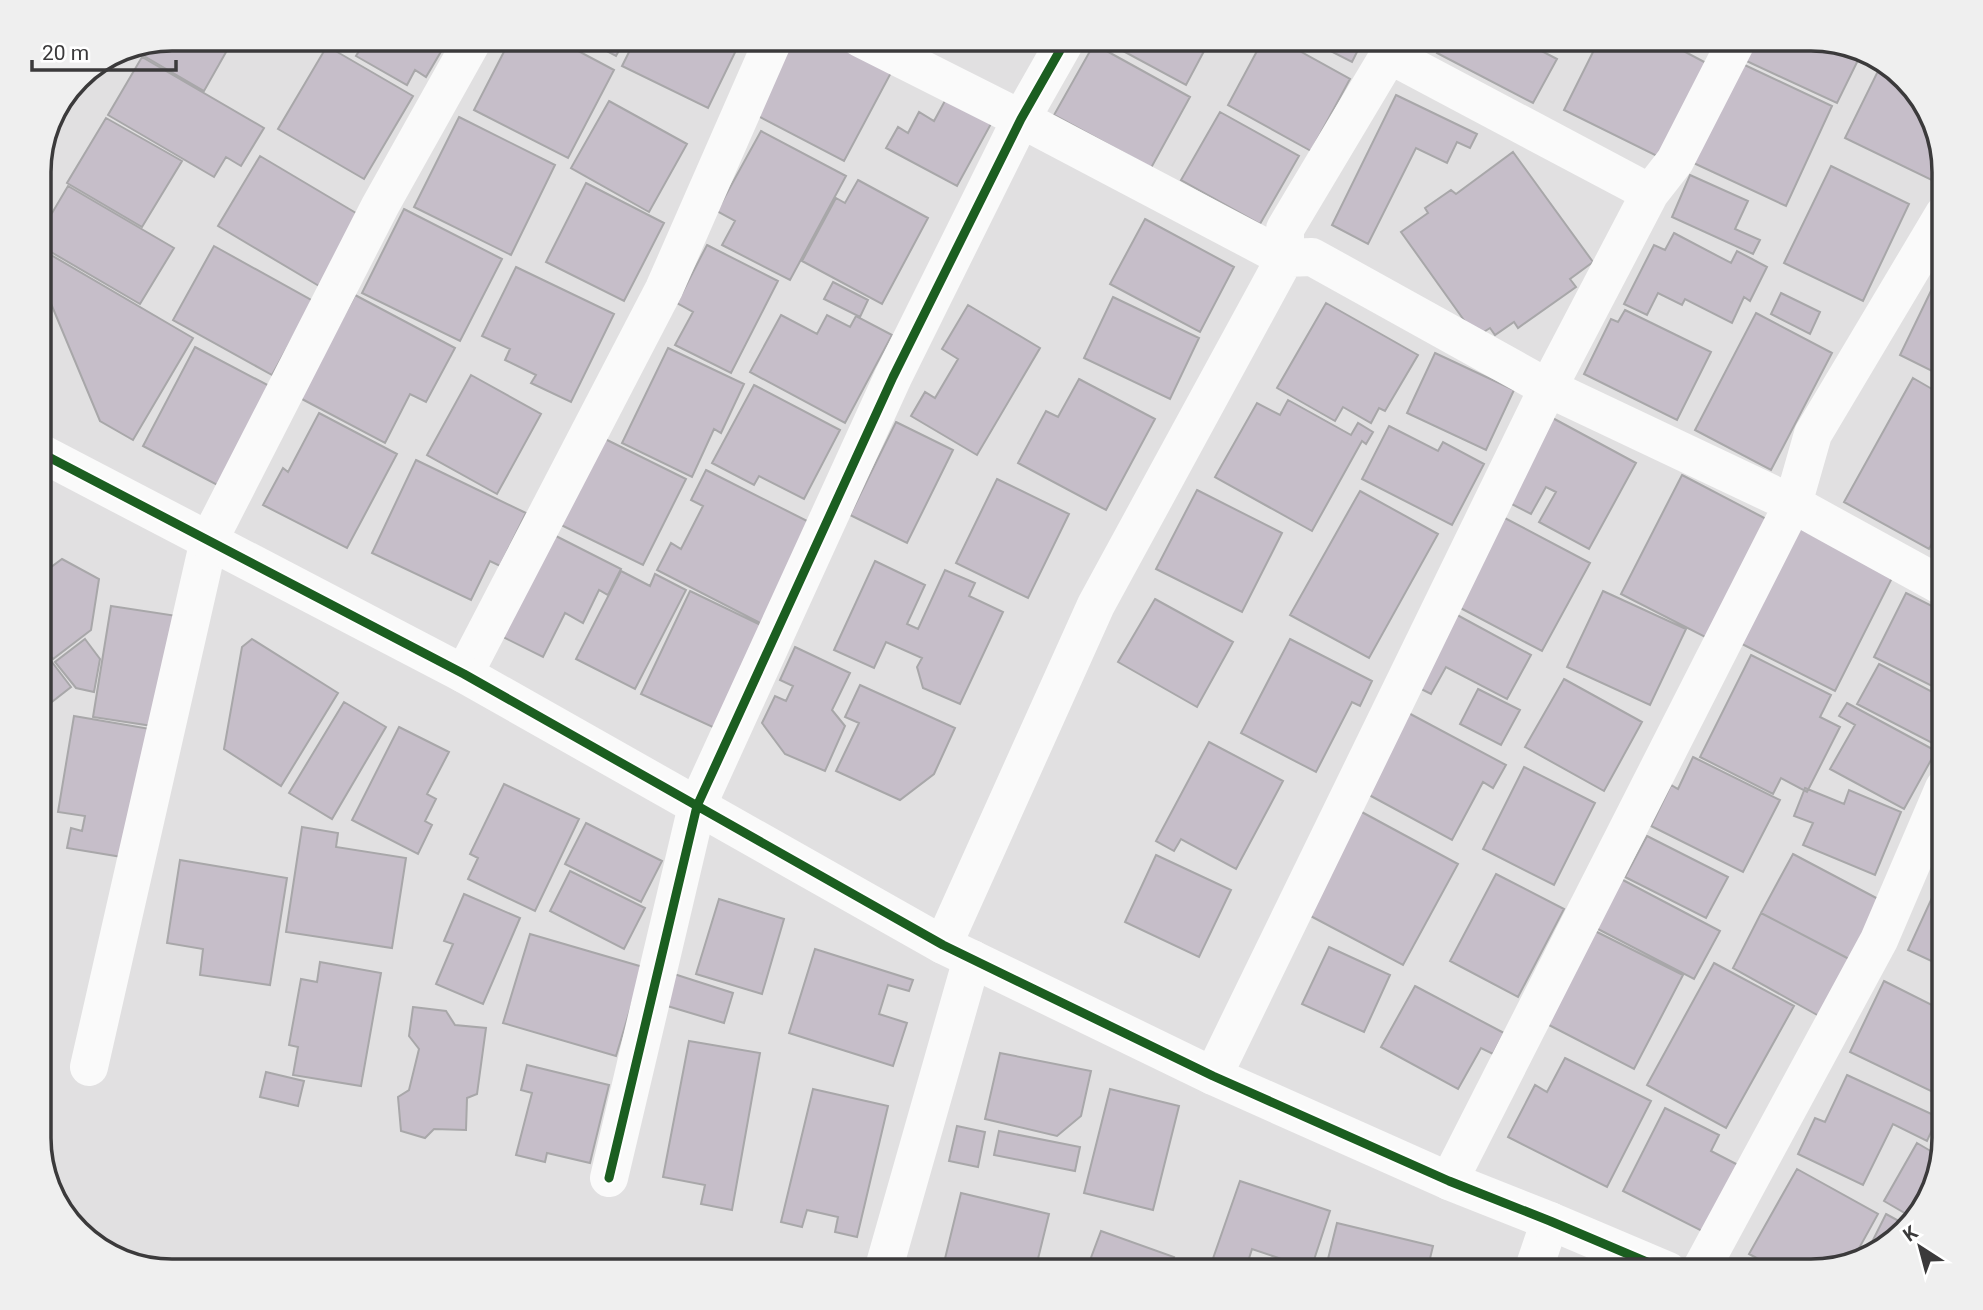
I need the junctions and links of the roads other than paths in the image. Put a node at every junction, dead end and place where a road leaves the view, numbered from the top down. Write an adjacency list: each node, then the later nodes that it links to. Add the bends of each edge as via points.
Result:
1 (467, 51): 15 (street, via 380,206)
2 (768, 51): 17 (street, via 664,289)
3 (886, 51): 8 (street)
4 (1060, 51): 8 (street)
5 (1393, 51): 11 (street, via 1285,229)
6 (1402, 51): 9 (street)
7 (1731, 51): 9 (street, via 1675,161)
8 (1021, 119): 11 (street); 18 (street, via 893,377)
9 (1650, 193): 12 (street)
10 (1932, 234): 14 (street, via 1814,434)
11 (1285, 258): 12 (street, via 1312,257); 20 (street, via 1096,605)
12 (1548, 388): 14 (street); 22 (street)
13 (51, 458): 15 (street)
14 (1793, 504): 16 (street); 24 (street)
15 (209, 540): 17 (street); 21 (street)
16 (1932, 580)
17 (464, 674): 18 (street)
18 (697, 806): 20 (street); 23 (street)
19 (1932, 816): 29 (street, via 1880,940)
20 (958, 952): 22 (street); 26 (street)
21 (89, 1067)
22 (1213, 1076): 24 (street)
23 (609, 1178)
24 (1449, 1181): 25 (street)
25 (1550, 1221): 27 (street); 28 (street)
26 (886, 1259)
27 (1537, 1259)
28 (1638, 1259)
29 (1707, 1259)

